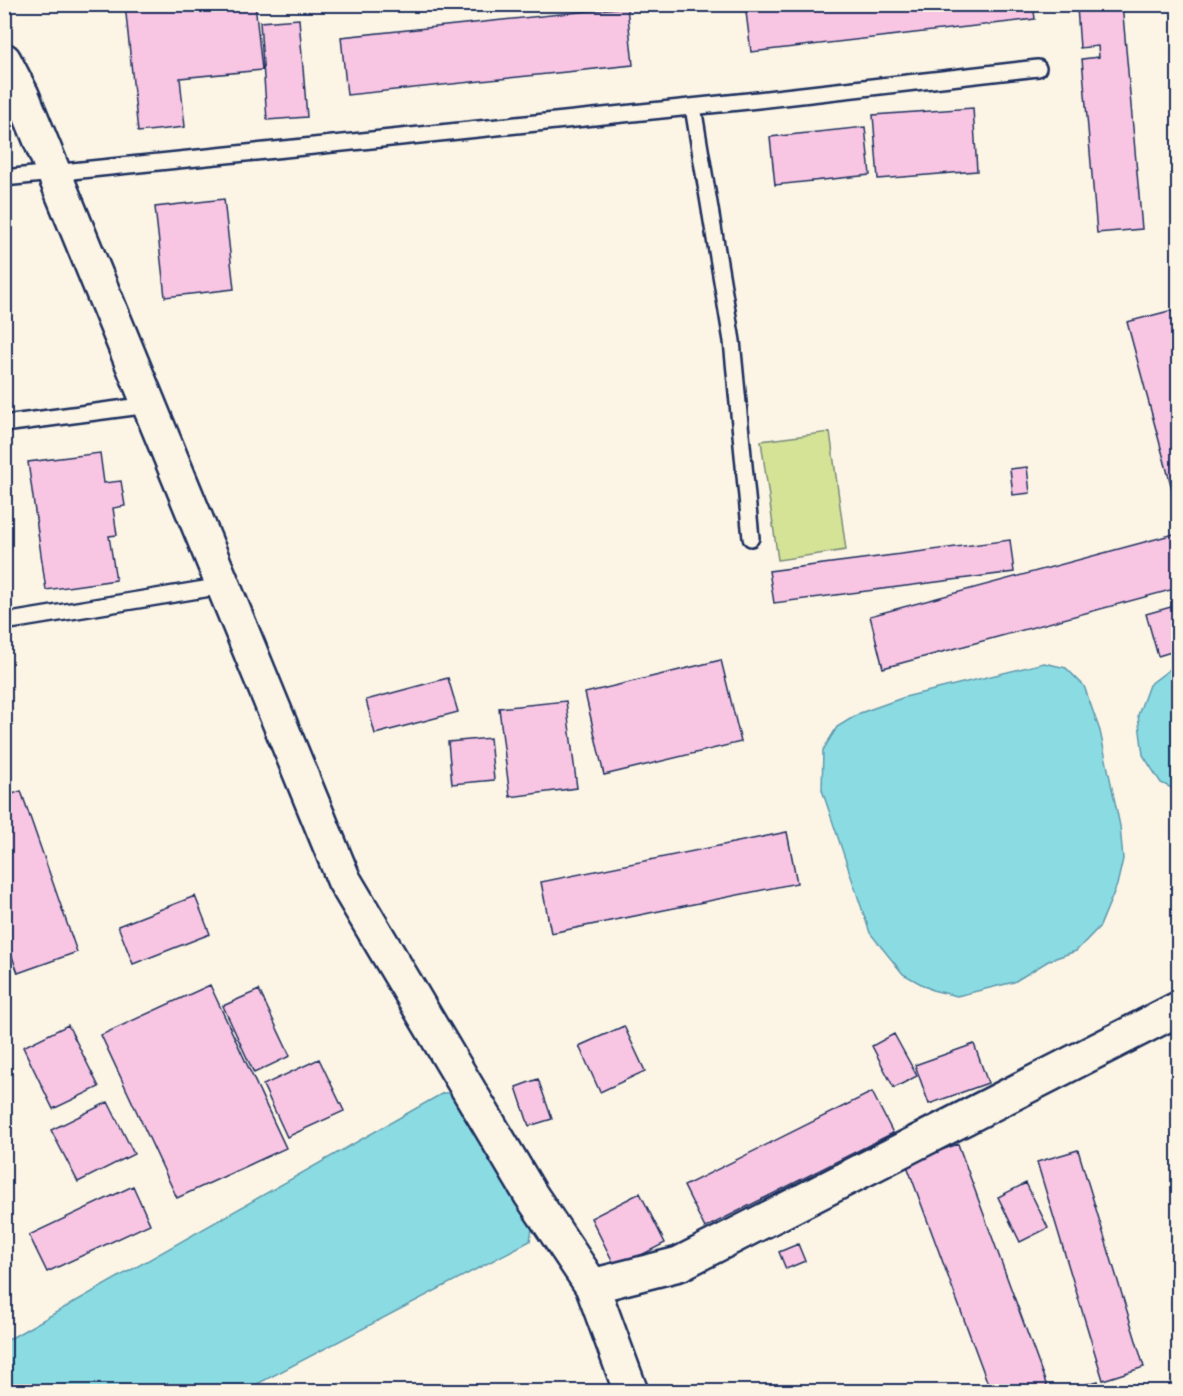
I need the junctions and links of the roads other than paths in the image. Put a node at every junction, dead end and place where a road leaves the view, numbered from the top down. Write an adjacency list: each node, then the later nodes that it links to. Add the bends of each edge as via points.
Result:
1 (4, 60): 4 (street)
2 (1038, 68): 3 (lane)
3 (693, 107): 4 (lane); 8 (lane, via 732,341)
4 (54, 172): 5 (lane); 6 (street)
5 (4, 178)
6 (149, 405): 7 (lane); 9 (street)
7 (4, 424)
8 (751, 538)
9 (223, 586): 10 (lane); 12 (street, via 344,880 531,1195)
10 (4, 622)
11 (1179, 1009): 12 (street, via 679,1264)
12 (592, 1286): 13 (street)
13 (631, 1392)

